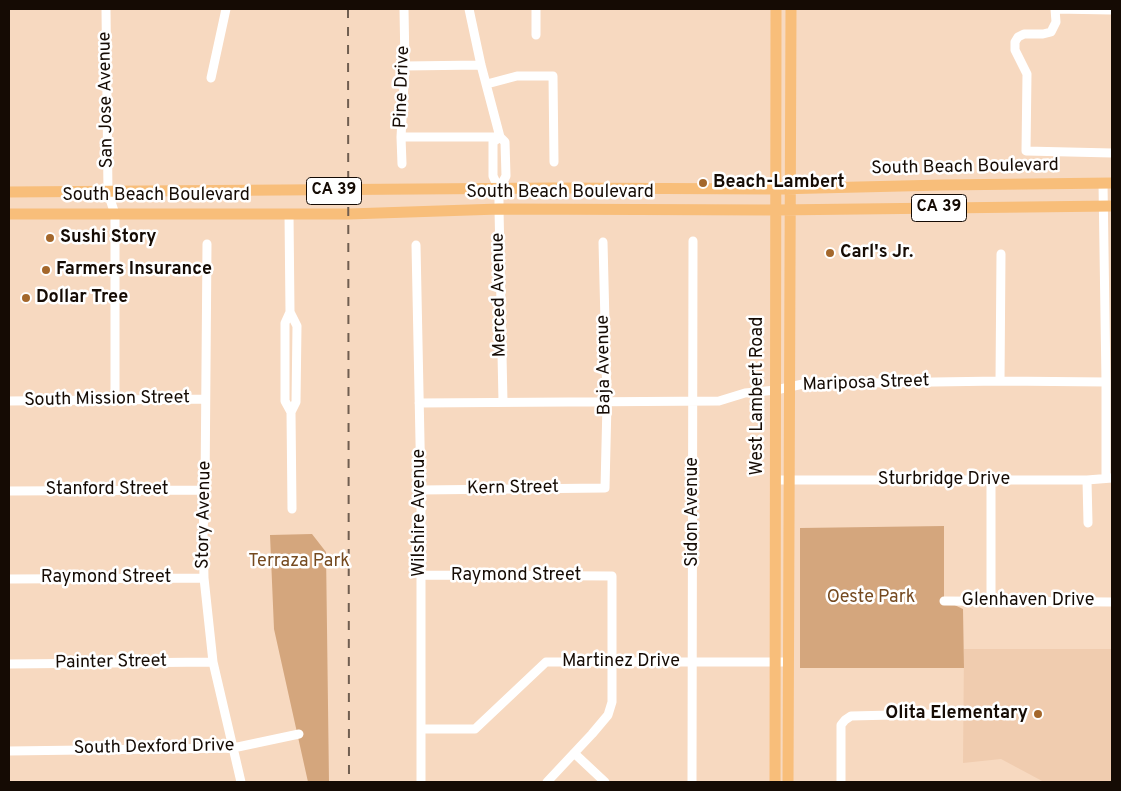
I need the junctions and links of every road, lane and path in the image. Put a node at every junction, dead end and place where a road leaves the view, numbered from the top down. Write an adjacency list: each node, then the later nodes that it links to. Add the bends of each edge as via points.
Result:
1 (106, 9): 25 (street, San Jose Avenue)
2 (226, 9): 13 (street)
3 (404, 9): 12 (street, Pine Drive)
4 (469, 9): 11 (street)
5 (536, 9): 10 (street)
6 (776, 9): 22 (main road, West Lambert Road)
7 (791, 9): 23 (main road, West Lambert Road)
8 (1055, 9): 9 (street); 17 (street, via 1056,22 1051,32 1024,34 1015,42 1015,50 1026,74 1026,151)
9 (1112, 10)
10 (536, 35)
11 (480, 65): 12 (street); 14 (street)
12 (405, 66): 16 (street, Pine Drive)
13 (211, 78)
14 (487, 84): 15 (street); 18 (street, via 517,76 553,76)
15 (500, 136): 16 (street); 21 (street, Merced Avenue, via 493,142 493,176)
16 (401, 137): 19 (street, Pine Drive)
17 (1112, 153)
18 (554, 162)
19 (402, 164)
20 (1108, 183): 23 (main road, South Beach Boulevard / CA 39); 26 (street)
21 (499, 189): 22 (main road, South Beach Boulevard / CA 39); 25 (main road, South Beach Boulevard / CA 39); 27 (street, Merced Avenue)
22 (776, 189): 23 (main road, South Beach Boulevard / CA 39); 28 (main road, West Lambert Road)
23 (791, 189): 29 (main road, West Lambert Road)
24 (9, 192): 25 (main road, South Beach Boulevard / CA 39)
25 (108, 193): 31 (street, San Jose Avenue)
26 (1108, 206): 29 (main road, South Beach Boulevard / CA 39); 39 (street)
27 (499, 209): 28 (main road, South Beach Boulevard / CA 39); 32 (main road, South Beach Boulevard / CA 39); 45 (street, Merced Avenue)
28 (776, 210): 29 (main road, South Beach Boulevard / CA 39); 41 (main road, West Lambert Road)
29 (790, 210): 40 (main road, West Lambert Road)
30 (9, 214): 31 (main road, South Beach Boulevard / CA 39)
31 (115, 214): 32 (main road, South Beach Boulevard / CA 39); 42 (street, San Jose Avenue)
32 (289, 214): 58 (street, via 290,312 285,322 285,401 291,412)
33 (693, 241): 46 (street, Sidon Avenue)
34 (603, 242): 48 (street, Baja Avenue)
35 (207, 244): 43 (street, Story Avenue)
36 (416, 245): 47 (street, Wilshire Avenue)
37 (1001, 254): 38 (street)
38 (1000, 380): 39 (street, Mariposa Street); 40 (street, Mariposa Street, via 803,384)
39 (1106, 382): 49 (street)
40 (790, 387): 41 (street, Mariposa Street); 52 (main road, West Lambert Road)
41 (776, 390): 46 (street, Mariposa Street, via 745,393 718,401); 51 (main road, West Lambert Road)
42 (115, 399): 43 (street, South Mission Street); 44 (street, South Mission Street)
43 (205, 399): 55 (street, Story Avenue)
44 (9, 402)
45 (503, 402): 47 (street, Mariposa Street); 48 (street, Mariposa Street)
46 (693, 402): 48 (street, Mariposa Street); 68 (street, Sidon Avenue)
47 (418, 403): 56 (street, Wilshire Avenue)
48 (607, 403): 54 (street, Baja Avenue)
49 (1109, 478): 53 (street, Sturbridge Drive)
50 (991, 479): 52 (street, Sturbridge Drive); 53 (street, Sturbridge Drive); 64 (street)
51 (776, 480): 52 (street, Sturbridge Drive); 69 (main road, West Lambert Road)
52 (789, 480): 70 (main road, West Lambert Road)
53 (1087, 480): 59 (street)
54 (605, 488): 56 (street, Kern Street)
55 (205, 490): 57 (street, Stanford Street); 61 (street, Story Avenue)
56 (421, 490): 60 (street, Wilshire Avenue)
57 (9, 491)
58 (292, 509)
59 (1088, 524)
60 (420, 576): 67 (street, Raymond Street, via 612,576); 73 (street, Wilshire Avenue)
61 (204, 578): 62 (street, Raymond Street); 66 (street, Story Avenue)
62 (9, 579)
63 (944, 601): 64 (street, Glenhaven Drive)
64 (991, 601): 65 (street, Glenhaven Drive)
65 (1112, 602)
66 (213, 662): 71 (street, Painter Street); 75 (street, Story Avenue)
67 (612, 662): 68 (street, Martinez Drive); 73 (street, Martinez Drive, via 546,662 475,729); 77 (street, via 612,702 608,715)
68 (693, 662): 69 (street, Martinez Drive); 82 (street, Sidon Avenue)
69 (776, 662): 70 (street, Martinez Drive); 83 (main road, West Lambert Road)
70 (788, 662): 84 (main road, West Lambert Road)
71 (9, 664)
72 (935, 714): 85 (street, via 852,716 844,720 841,725)
73 (421, 730): 79 (street, Wilshire Avenue)
74 (299, 734): 75 (street, South Dexford Drive)
75 (233, 748): 76 (street, South Dexford Drive); 78 (street, Story Avenue)
76 (9, 751)
77 (574, 753): 80 (street); 81 (street)
78 (241, 782)
79 (420, 782)
80 (546, 782)
81 (605, 782)
82 (692, 782)
83 (775, 782)
84 (788, 782)
85 (841, 782)

